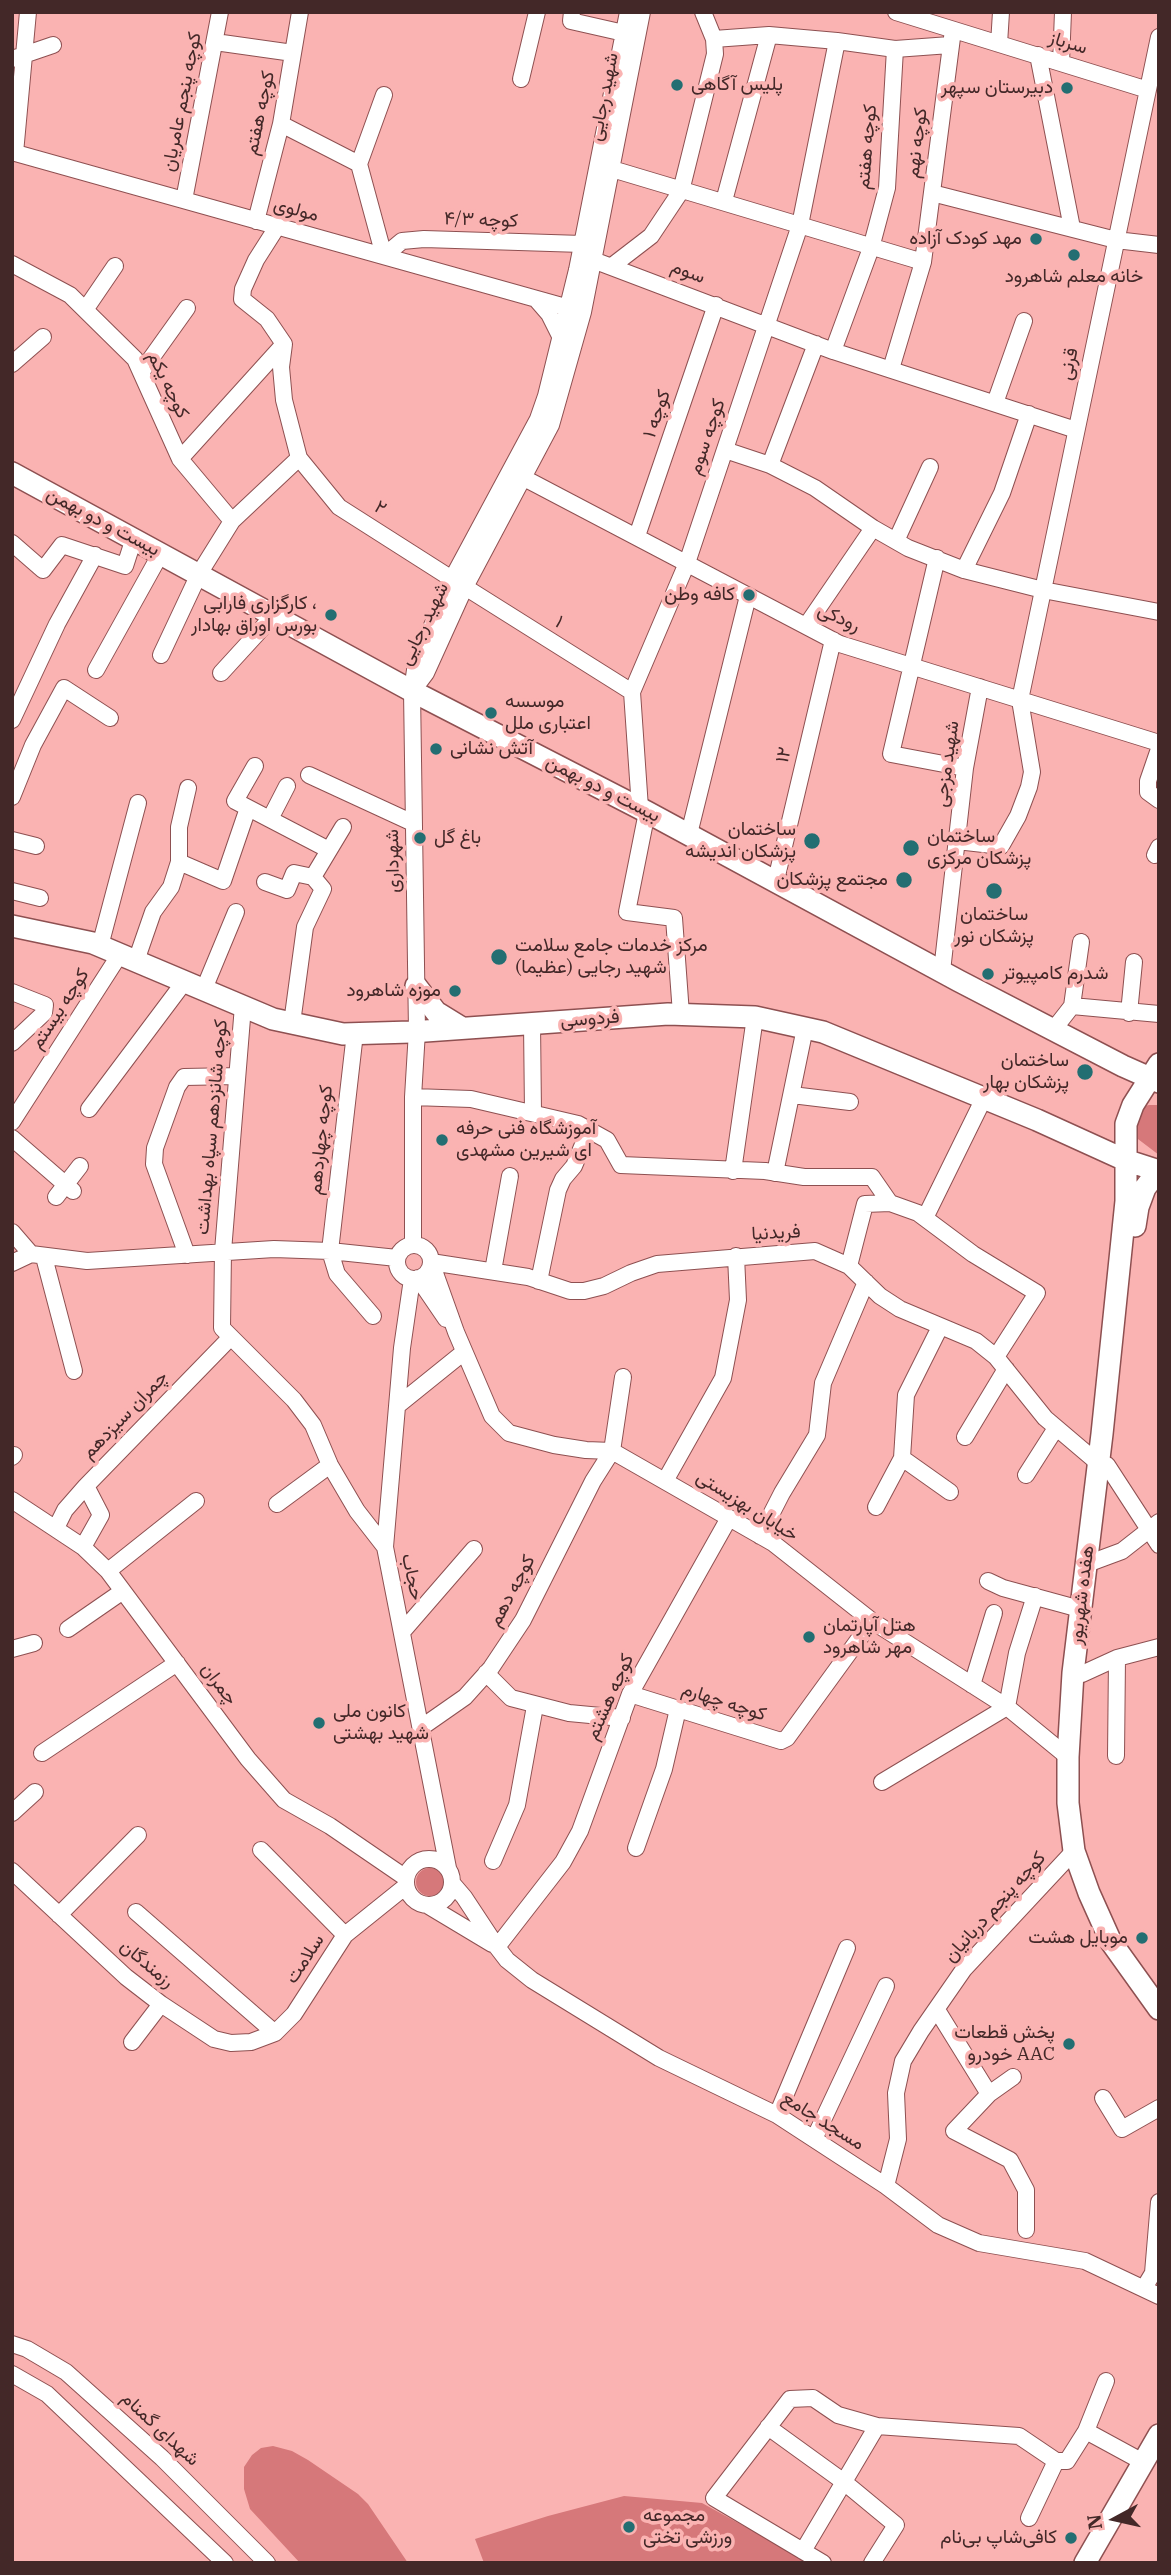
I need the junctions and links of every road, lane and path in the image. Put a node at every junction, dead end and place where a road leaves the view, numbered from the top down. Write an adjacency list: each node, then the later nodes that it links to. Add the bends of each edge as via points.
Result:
1 (28, 12): 25 (street)
2 (220, 12): 19 (street, کوچه پنجم عامریان)
3 (300, 12): 23 (street, کوچه هفتم)
4 (537, 12): 27 (street)
5 (572, 12): 13 (street, via 571,22)
6 (628, 12): 13 (street, شهید رجایی)
7 (642, 12): 33 (street, شهید رجایی)
8 (704, 12): 17 (street)
9 (896, 12): 12 (street, سرباز)
10 (1001, 12): 20 (street)
11 (1063, 12): 26 (street)
12 (935, 18): 15 (street, سرباز)
13 (624, 33): 43 (street, شهید رجایی)
14 (769, 35): 17 (street); 18 (street); 37 (street)
15 (952, 37): 20 (street, سرباز); 22 (street); 35 (street, کوچه نهم)
16 (1159, 37): 28 (street, قرنی)
17 (715, 38): 34 (street, via 712,72)
18 (837, 41): 22 (street); 39 (street)
19 (215, 42): 23 (street); 36 (street, کوچه پنجم عامریان)
20 (999, 44): 24 (street, سرباز)
21 (53, 45): 25 (street)
22 (895, 49): 45 (street, کوچه هفتم, via 887,188)
23 (293, 53): 30 (street, کوچه هفتم)
24 (1038, 55): 26 (street, سرباز); 41 (street)
25 (18, 57): 31 (street)
26 (1061, 63): 28 (street, سرباز)
27 (521, 79)
28 (1148, 90): 42 (street, قرنی)
29 (384, 95): 32 (street)
30 (281, 124): 32 (street); 38 (street, کوچه هفتم)
31 (14, 152): 36 (street, مولوی)
32 (359, 164): 46 (street)
33 (612, 169): 34 (street); 47 (street, شهید رجایی)
34 (681, 191): 37 (street); 51 (street, via 651,236)
35 (932, 193): 41 (street); 48 (street, کوچه نهم)
36 (184, 200): 38 (street, مولوی)
37 (724, 201): 39 (street)
38 (257, 221): 40 (street, مولوی)
39 (800, 225): 45 (street); 58 (street)
40 (277, 227): 46 (street, مولوی); 61 (street, via 256,260 242,299 267,319)
41 (1072, 228): 42 (street)
42 (1116, 240): 44 (street); 69 (street, قرنی)
43 (582, 244): 46 (street, کوچه ۴/۳, via 424,239 402,241); 56 (street, شهید رجایی)
44 (1159, 245)
45 (871, 247): 48 (street); 63 (street)
46 (384, 256): 52 (street, مولوی)
47 (593, 260): 51 (street, سوم); 56 (street, شهید رجایی)
48 (923, 262): 65 (street)
49 (12, 264): 55 (street, کوچه یکم, via 70,295)
50 (115, 266): 55 (street)
51 (612, 266): 53 (street, سوم)
52 (536, 299): 56 (street, مولوی); 60 (street)
53 (716, 305): 58 (street, سوم); 79 (street, ۱ کوچه)
54 (187, 308): 66 (street)
55 (85, 310): 66 (street, کوچه یکم, via 135,359)
56 (575, 310): 60 (street, شهید رجایی); 76 (street, شهید رجایی, via 551,425)
57 (1024, 321): 67 (street)
58 (768, 325): 62 (street, سوم); 70 (street, کوچه سوم)
59 (43, 337): 64 (street)
60 (561, 338): 89 (street, شهید رجایی, via 538,419)
61 (284, 344): 71 (street, via 284,400); 72 (street)
62 (816, 344): 63 (street, سوم); 73 (street)
63 (833, 351): 65 (street, سوم)
64 (12, 364)
65 (891, 369): 67 (street, سوم)
66 (142, 372): 72 (street, کوچه یکم)
67 (995, 403): 68 (street, سوم)
68 (1029, 414): 69 (street, سوم); 87 (street, via 1002,493)
69 (1076, 430): 90 (street, قرنی)
70 (725, 450): 73 (street); 86 (street, کوچه سوم)
71 (299, 458): 77 (street); 89 (street, ۲, via 339,507)
72 (180, 459): 77 (street, کوچه یکم)
73 (770, 465): 78 (street, via 815,488)
74 (930, 467): 81 (street)
75 (12, 473): 80 (main road, بیست و دو بهمن)
76 (524, 478): 79 (street, رودکی); 89 (street, شهید رجایی)
77 (232, 521): 88 (street)
78 (873, 528): 81 (street); 94 (street)
79 (637, 536): 86 (street, رودکی)
80 (134, 538): 83 (main road, بیست و دو بهمن); 84 (street, via 125,566)
81 (896, 541): 85 (street)
82 (15, 552): 84 (street, via 43,570 62,545)
83 (162, 554): 88 (main road, بیست و دو بهمن); 98 (street)
84 (95, 555): 105 (street)
85 (937, 558): 87 (street); 97 (street)
86 (687, 563): 91 (street, رودکی); 102 (street, کوچه سوم)
87 (964, 570): 90 (street)
88 (199, 574): 93 (main road, بیست و دو بهمن); 96 (street)
89 (458, 583): 101 (street, شهید رجایی, via 426,673); 102 (street, ۱)
90 (1043, 590): 92 (street); 103 (street, قرنی)
91 (748, 596): 94 (street, رودکی); 121 (street)
92 (1159, 612)
93 (275, 614): 99 (street); 101 (main road, بیست و دو بهمن)
94 (806, 626): 95 (street, رودکی)
95 (833, 640): 97 (street, رودکی); 128 (street, ۱۲)
96 (161, 655)
97 (913, 666): 100 (street, رودکی); 109 (street, via 891,754)
98 (96, 670)
99 (221, 673)
100 (980, 687): 103 (street, رودکی); 109 (street, شهید مزجی)
101 (412, 691): 117 (main road, بیست و دو بهمن); 119 (street, شهرداری)
102 (632, 692): 117 (street)
103 (1020, 699): 106 (street, رودکی); 123 (street, via 1032,772 1018,816 1001,846)
104 (110, 718): 113 (street, via 64,688)
105 (12, 720)
106 (1159, 743)
107 (1159, 749): 114 (street, via 1148,781 1148,792)
108 (255, 766): 116 (street, via 234,801)
109 (965, 768): 123 (street, شهید مزجی)
110 (309, 775): 119 (street)
111 (287, 786): 118 (street)
112 (188, 788): 126 (street, via 179,827)
113 (12, 797)
114 (1159, 800)
115 (138, 803): 135 (street)
116 (248, 808): 118 (street); 126 (street, via 223,881)
117 (644, 810): 121 (main road, بیست و دو بهمن); 145 (street, via 628,912 674,918)
118 (270, 819): 125 (street)
119 (413, 824): 140 (street, شهرداری)
120 (342, 827): 125 (street)
121 (689, 834): 128 (main road, بیست و دو بهمن)
122 (12, 840): 124 (street)
123 (957, 841): 138 (street, شهید مزجی)
124 (36, 846)
125 (329, 850): 127 (street)
126 (179, 862): 136 (street, کوچه بیستم, via 171,887)
127 (313, 877): 129 (street, via 294,873 287,890); 148 (street, via 323,889 305,927)
128 (776, 880): 138 (main road, بیست و دو بهمن)
129 (265, 882)
130 (12, 891): 131 (street)
131 (40, 898)
132 (236, 912): 139 (street)
133 (12, 926): 135 (main road, فردوسی)
134 (1081, 942): 143 (street)
135 (100, 946): 136 (main road, فردوسی)
136 (128, 957): 139 (main road, فردوسی); 164 (street, کوچه بیستم)
137 (1133, 962): 144 (street)
138 (942, 971): 152 (main road, بیست و دو بهمن)
139 (195, 985): 142 (main road, فردوسی); 162 (street)
140 (416, 986): 150 (main road, via 436,1012); 153 (street, شهرداری)
141 (12, 992): 155 (street, via 45,1005 44,1013)
142 (243, 1006): 148 (main road, فردوسی); 157 (street, کوچه شانزدهم سپاه بهداشت)
143 (1072, 1006): 144 (street); 152 (street)
144 (1129, 1013): 146 (street)
145 (681, 1014): 147 (main road, فردوسی); 149 (main road, فردوسی)
146 (1159, 1014)
147 (755, 1017): 151 (main road, فردوسی); 169 (street)
148 (292, 1023): 154 (main road, فردوسی)
149 (532, 1023): 150 (main road, فردوسی); 163 (street)
150 (462, 1028): 153 (main road, فردوسی)
151 (805, 1028): 158 (street); 160 (main road, فردوسی)
152 (1054, 1029): 156 (main road, بیست و دو بهمن, via 1123,1066)
153 (417, 1031): 154 (main road, فردوسی); 159 (street)
154 (355, 1033): 178 (street, کوچه چهاردهم)
155 (12, 1043)
156 (1156, 1075): 167 (main road, هفده شهریور, via 1133,1105 1126,1124)
157 (237, 1076): 177 (street, کوچه شانزدهم سپاه بهداشت); 180 (street, via 184,1077 155,1148 154,1164)
158 (792, 1095): 161 (street); 171 (street)
159 (413, 1097): 163 (street, via 471,1099); 176 (street)
160 (985, 1098): 167 (main road, فردوسی); 174 (street)
161 (850, 1102)
162 (89, 1110)
163 (533, 1113): 165 (street)
164 (12, 1122)
165 (589, 1130): 169 (street, via 607,1140 621,1165); 187 (street, via 558,1190)
166 (12, 1139): 168 (street, via 65,1191)
167 (1125, 1160): 170 (main road, فردوسی); 202 (main road, هفده شهریور, via 1126,1201)
168 (80, 1166)
169 (733, 1171): 171 (street)
170 (1158, 1171): 202 (main road, هفده شهریور, via 1138,1207)
171 (775, 1173): 173 (street, via 872,1177)
172 (510, 1176): 185 (street)
173 (890, 1203): 174 (street); 184 (street, via 865,1203)
174 (925, 1219): 194 (street, via 1037,1293)
175 (12, 1232): 179 (street)
176 (413, 1245): 182 (street, via 424,1248); 186 (street, via 403,1249)
177 (223, 1251): 178 (street); 180 (street); 192 (street, کوچه شانزدهم سپاه بهداشت, via 222,1328)
178 (330, 1251): 186 (street); 189 (street, via 337,1274)
179 (38, 1255): 180 (street, via 87,1261); 183 (street); 195 (street)
180 (187, 1255)
181 (736, 1256): 184 (street, فریدنیا, via 815,1251); 187 (street, فریدنیا, via 657,1264 584,1291); 205 (street, via 738,1300 723,1378)
182 (431, 1262): 185 (street, فریدنیا); 186 (street, via 427,1273); 191 (street, خیابان بهزیستی)
183 (12, 1263)
184 (849, 1266): 188 (street, فریدنیا)
185 (493, 1271): 187 (street, فریدنیا)
186 (407, 1272): 191 (street, خیابان بهزیستی); 197 (street, حجاب)
187 (539, 1281)
188 (866, 1282): 190 (street, فریدنیا, via 900,1309); 215 (street, via 823,1383 817,1435)
189 (373, 1316)
190 (940, 1328): 194 (street, فریدنیا, via 976,1341); 201 (street, via 906,1395)
191 (456, 1332): 193 (street, خیابان بهزیستی)
192 (231, 1337): 203 (street, via 313,1424); 206 (street, چمران سیزدهم)
193 (464, 1352): 197 (street); 200 (street, خیابان بهزیستی, via 492,1416 509,1433 586,1451)
194 (1001, 1363): 198 (street, فریدنیا); 199 (street)
195 (74, 1371)
196 (623, 1377): 200 (street)
197 (397, 1406): 218 (street, حجاب)
198 (1056, 1428): 202 (street, فریدنیا); 204 (street)
199 (965, 1437)
200 (612, 1451): 205 (street, خیابان بهزیستی); 235 (street, کوچه دهم, via 523,1620)
201 (902, 1458): 207 (street); 211 (street)
202 (1102, 1464): 213 (street); 220 (main road, هفده شهریور); 225 (main road, هفده شهریور)
203 (330, 1465): 210 (street); 218 (street)
204 (1026, 1475)
205 (665, 1481): 212 (street, خیابان بهزیستی)
206 (86, 1486): 214 (street, چمران سیزدهم); 217 (street, via 101,1515)
207 (950, 1492)
208 (12, 1500): 214 (street, چمران)
209 (196, 1501): 221 (street)
210 (277, 1504)
211 (876, 1507)
212 (729, 1518): 215 (street, خیابان بهزیستی); 238 (street, کوچه هشتم)
213 (1154, 1527): 216 (street); 220 (street, via 1122,1551)
214 (56, 1528): 217 (street, چمران)
215 (760, 1536): 227 (street, خیابان بهزیستی)
216 (1159, 1545)
217 (83, 1547): 221 (street, چمران)
218 (385, 1547): 229 (street, حجاب)
219 (474, 1549): 229 (street)
220 (1095, 1560): 236 (main road, هفده شهریور)
221 (108, 1571): 223 (street, چمران)
222 (996, 1585): 224 (street)
223 (123, 1591): 228 (street); 234 (street, چمران)
224 (1035, 1596): 225 (street); 240 (street, via 1017,1653)
225 (1080, 1609): 246 (main road, هفده شهریور)
226 (995, 1613): 237 (street)
227 (872, 1621): 237 (street, خیابان بهزیستی); 241 (street, کوچه چهارم, via 781,1741)
228 (68, 1629)
229 (402, 1632): 243 (street, حجاب)
230 (33, 1643): 232 (street)
231 (1159, 1647): 233 (street)
232 (12, 1649)
233 (1117, 1658): 236 (street); 245 (street)
234 (177, 1662): 244 (street); 259 (street, چمران, via 284,1800 330,1826)
235 (486, 1673): 239 (street, via 510,1698); 243 (street, کوچه دهم, via 466,1697)
236 (1082, 1674): 246 (main road, هفده شهریور)
237 (972, 1685): 240 (street, خیابان بهزیستی)
238 (630, 1694): 241 (street, کوچه چهارم); 242 (street, کوچه هشتم)
239 (535, 1706): 242 (street); 256 (street, via 517,1805)
240 (1007, 1707): 246 (street, خیابان بهزیستی); 247 (street)
241 (678, 1709): 252 (street, via 664,1769)
242 (622, 1718): 263 (street, کوچه هشتم, via 580,1831 563,1862)
243 (422, 1727): 249 (street, حجاب)
244 (42, 1753)
245 (1116, 1756)
246 (1073, 1759): 254 (main road, هفده شهریور, via 1069,1803); 266 (main road, هفده شهریور, via 1083,1849 1097,1890 1119,1937)
247 (882, 1782)
248 (35, 1792): 250 (street)
249 (437, 1811): 255 (street); 258 (street, حجاب)
250 (12, 1813)
251 (138, 1835): 261 (street)
252 (636, 1847)
253 (261, 1850): 262 (street)
254 (1074, 1851): 268 (main road, هفده شهریور, via 1111,1942); 269 (street, کوچه پنجم دربانیان, via 964,1969)
255 (428, 1859): 258 (street); 259 (street, via 413,1865)
256 (493, 1861)
257 (12, 1871): 261 (street, رزمندگان)
258 (450, 1876): 259 (street, via 447,1897 435,1905); 263 (street)
259 (413, 1892): 262 (street, سلامت, via 374,1910); 263 (street, چمران)
260 (136, 1912): 270 (street)
261 (60, 1915): 267 (street, رزمندگان)
262 (345, 1935): 270 (street, سلامت, via 294,2014)
263 (497, 1947): 276 (street, مسجد جامع, via 532,1980 659,2058)
264 (847, 1948): 276 (street)
265 (886, 1986): 277 (street)
266 (1159, 1994)
267 (161, 2004): 270 (street, رزمندگان, via 214,2039 251,2042); 271 (street)
268 (1159, 2008)
269 (937, 2010): 273 (street); 278 (street, کوچه پنجم دربانیان, via 903,2061 896,2093 898,2139)
270 (275, 2033)
271 (131, 2042)
272 (1013, 2077): 273 (street)
273 (989, 2094): 280 (street, via 954,2131 1010,2160 1026,2190)
274 (1103, 2098): 275 (street, via 1122,2129)
275 (1159, 2108)
276 (777, 2115): 277 (street, مسجد جامع)
277 (814, 2138): 278 (street, مسجد جامع)
278 (886, 2186): 281 (street, مسجد جامع, via 938,2225 979,2243 1085,2261)
279 (1159, 2202): 281 (street)
280 (1026, 2230)
281 (1151, 2289): 282 (street, مسجد جامع)
282 (1159, 2296)
283 (20, 2346): 284 (street); 296 (street, شهدای گمنام, via 76,2381 162,2458)
284 (12, 2372): 295 (street, via 47,2394)
285 (1106, 2381): 288 (street)
286 (877, 2426): 287 (street, via 838,2415 813,2398 790,2399); 290 (street, via 1019,2436); 292 (street)
287 (768, 2427): 292 (street); 294 (street, via 714,2498)
288 (1086, 2431): 290 (street, via 1067,2460); 291 (street)
289 (1159, 2435): 291 (main road)
290 (1056, 2461): 293 (street)
291 (1143, 2462): 299 (main road)
292 (844, 2482): 294 (street); 298 (street, via 896,2525)
293 (1029, 2518)
294 (803, 2551): 297 (street)
295 (225, 2563)
296 (267, 2563)
297 (824, 2563)
298 (872, 2563)
299 (1085, 2563)

